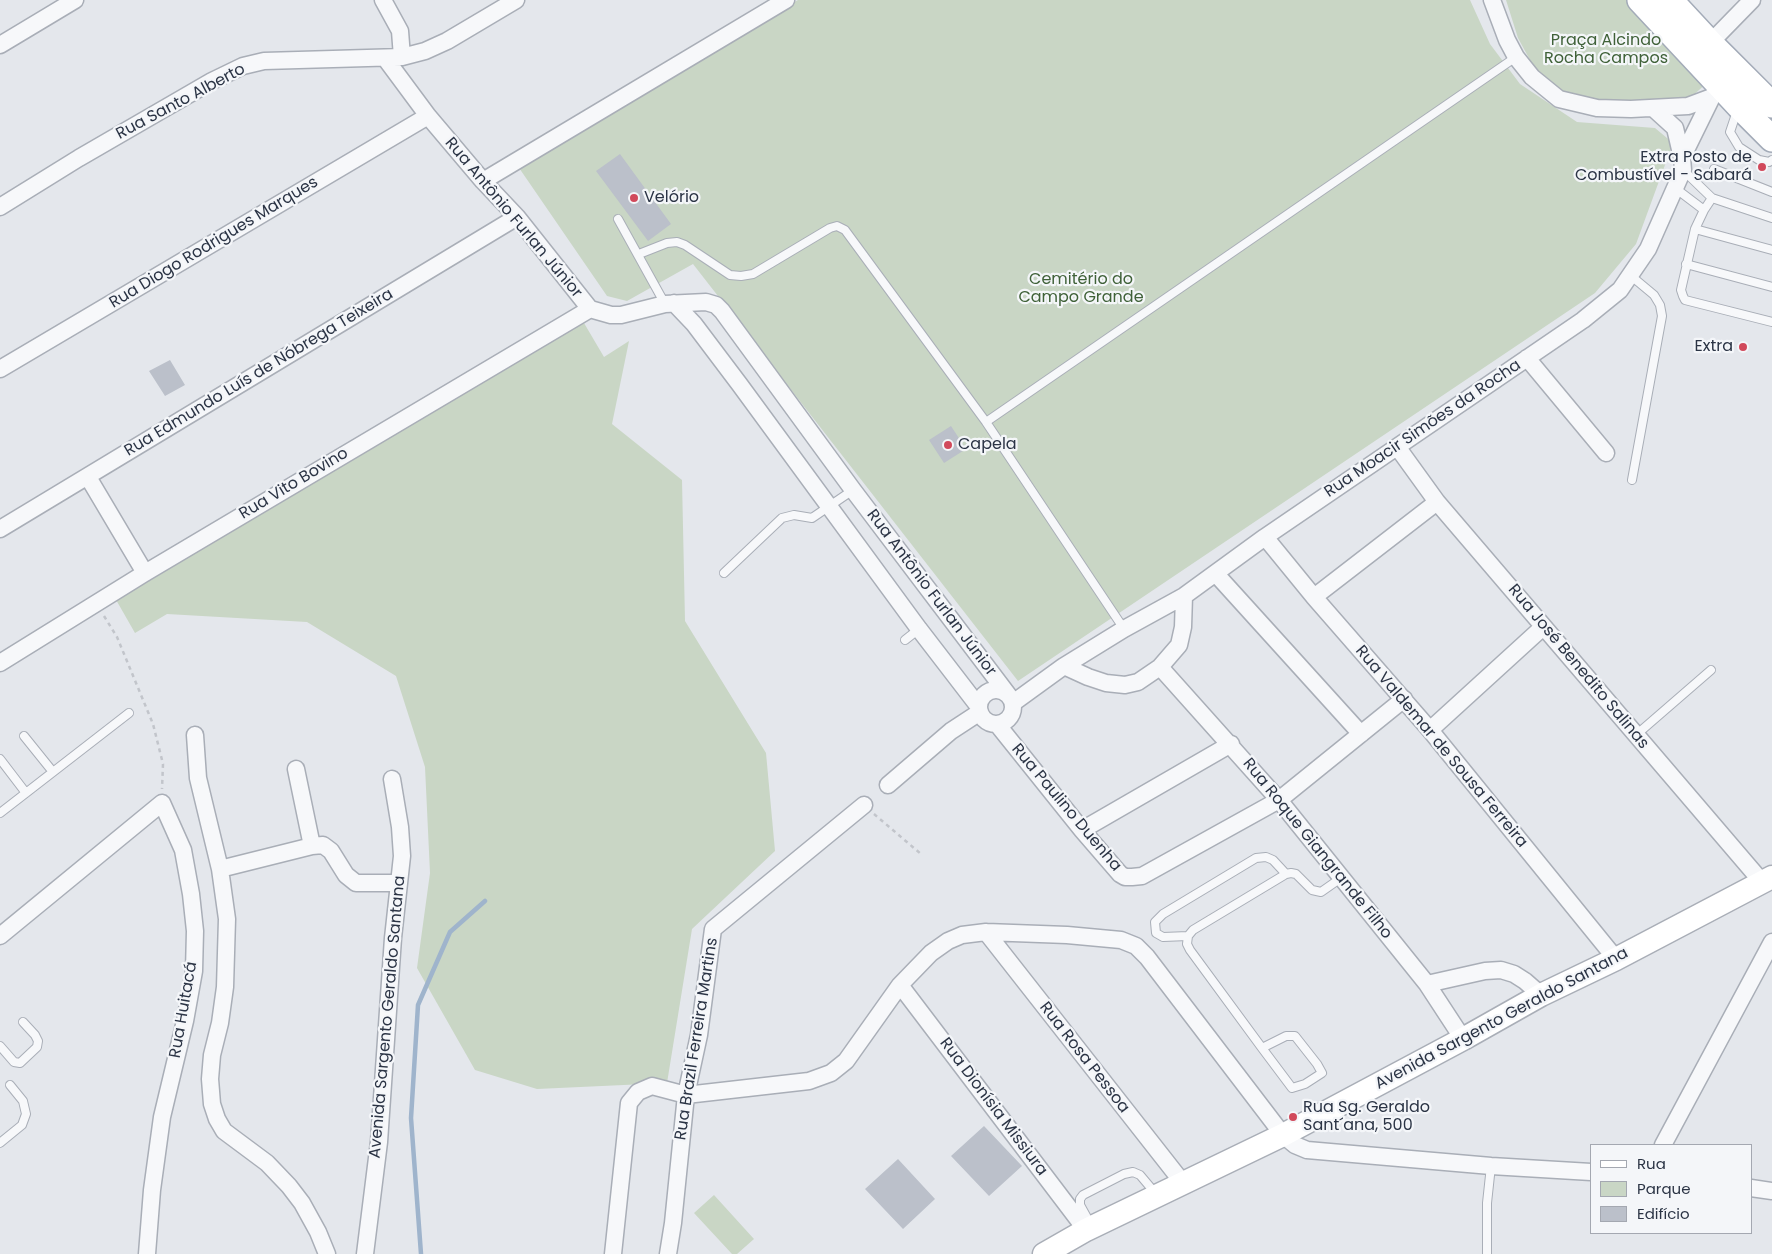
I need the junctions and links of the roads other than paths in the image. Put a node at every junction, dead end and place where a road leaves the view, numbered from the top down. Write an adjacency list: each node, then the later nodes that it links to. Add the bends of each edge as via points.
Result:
1 (75, 0): 10 (street)
2 (383, 0): 11 (street, via 400,31)
3 (516, 0): 11 (street, Rua Santo Alberto, via 447,41)
4 (786, 0): 23 (street)
5 (1492, 0): 12 (street, via 1506,40)
6 (1640, 0): 14 (main road)
7 (1670, 0): 9 (main road)
8 (1752, 0): 9 (street)
9 (1710, 43): 14 (main road)
10 (0, 45)
11 (402, 57): 13 (street, Rua Santo Alberto)
12 (1516, 57): 17 (street, via 1532,77 1560,99 1597,108); 43 (lane)
13 (385, 58): 18 (street, Rua Antônio Furlan Júnior); 27 (street, Rua Santo Alberto, via 264,60 243,66 129,129)
14 (1721, 83): 15 (main road); 16 (main road); 17 (street, via 1688,106); 21 (street, Rua Moacir Simões da Rocha)
15 (1772, 105)
16 (1739, 106): 19 (main road); 20 (lane, via 1730,132 1739,147 1758,160)
17 (1653, 108): 21 (street, via 1675,128)
18 (428, 116): 23 (street, Rua Antônio Furlan Júnior); 42 (street, Rua Diogo Rodrigues Marques)
19 (1772, 139)
20 (1772, 160)
21 (1682, 164): 24 (street, Rua Moacir Simões da Rocha); 26 (lane)
22 (1714, 169): 25 (lane)
23 (483, 181): 29 (street, Rua Antônio Furlan Júnior)
24 (1675, 188): 28 (lane); 36 (street, Rua Moacir Simões da Rocha, via 1648,249)
25 (1772, 192)
26 (1712, 198): 28 (lane); 30 (lane)
27 (0, 207)
28 (1704, 210): 32 (lane)
29 (516, 217): 39 (street, Rua Antônio Furlan Júnior); 48 (street, Rua Edmundo Luís de Nóbrega Teixeira)
30 (1772, 218)
31 (618, 219): 34 (lane)
32 (1696, 229): 33 (lane); 35 (lane)
33 (1772, 250)
34 (639, 254): 38 (lane); 43 (lane, via 667,242 677,242 730,275 741,276 753,274 837,226 845,230)
35 (1686, 264): 37 (lane); 40 (lane, via 1681,290 1685,300)
36 (1630, 275): 41 (street, Rua Moacir Simões da Rocha, via 1620,290 1591,314); 49 (lane, via 1654,296 1662,316)
37 (1772, 287)
38 (670, 303): 39 (street, Rua Antônio Furlan Júnior, via 620,315); 44 (street, Rua Antônio Furlan Júnior, via 706,302 716,305); 46 (street, Rua Antônio Furlan Júnior, via 694,324)
39 (590, 309): 55 (street, Rua Vito Bovino)
40 (1772, 322)
41 (1527, 358): 45 (street, Rua Moacir Simões da Rocha); 47 (street)
42 (1, 366)
43 (986, 422): 62 (lane)
44 (811, 432): 46 (street); 50 (street, Rua Antônio Furlan Júnior)
45 (1398, 448): 51 (street, Rua José Benedito Salinas); 54 (street, Rua Moacir Simões da Rocha)
46 (789, 450): 52 (street, Rua Antônio Furlan Júnior)
47 (1606, 454)
48 (88, 477): 53 (street, Rua Edmundo Luís de Nóbrega Teixeira); 55 (street)
49 (1632, 480)
50 (854, 490): 52 (lane); 69 (street, Rua Antônio Furlan Júnior)
51 (1437, 502): 59 (street); 60 (street, Rua José Benedito Salinas)
52 (831, 506): 56 (lane, via 812,518 794,515 782,518); 61 (street, Rua Antônio Furlan Júnior)
53 (0, 529)
54 (1265, 537): 57 (street, Rua Moacir Simões da Rocha); 59 (street, Rua Valdemar de Sousa Ferreira)
55 (145, 573): 64 (street, Rua Vito Bovino)
56 (724, 573)
57 (1216, 574): 58 (street, Rua Moacir Simões da Rocha); 74 (street)
58 (1184, 596): 62 (street, Rua Moacir Simões da Rocha); 66 (street, via 1179,645)
59 (1314, 597): 68 (street, Rua Valdemar de Sousa Ferreira)
60 (1543, 627): 73 (street); 76 (street, Rua José Benedito Salinas)
61 (919, 629): 63 (lane); 70 (street, Rua Antônio Furlan Júnior)
62 (1124, 629): 65 (street, Rua Moacir Simões da Rocha)
63 (905, 640)
64 (0, 662)
65 (1064, 666): 66 (street, via 1088,677 1125,684 1138,682); 69 (street, Rua Moacir Simões da Rocha)
66 (1160, 667): 78 (street, Rua Roque Giangrande Filho)
67 (1710, 670): 76 (lane)
68 (1404, 699): 73 (street, Rua Valdemar de Sousa Ferreira); 74 (street)
69 (1011, 700): 70 (street, via 1001,691 991,691 983,697); 72 (street, via 1013,710 1010,717)
70 (980, 709): 72 (street, via 983,718); 83 (street)
71 (129, 713): 81 (lane)
72 (997, 724): 88 (street, Rua Paulino Duenha)
73 (1430, 730): 99 (street, Rua Valdemar de Sousa Ferreira)
74 (1362, 734): 85 (street)
75 (194, 735): 90 (street, via 198,778)
76 (1636, 735): 93 (street, Rua José Benedito Salinas)
77 (24, 736): 81 (lane)
78 (1230, 744): 85 (street, Rua Roque Giangrande Filho); 88 (street)
79 (0, 759): 84 (lane)
80 (296, 769): 89 (street)
81 (54, 772): 84 (lane)
82 (392, 779): 94 (street, Avenida Sargento Geraldo Santana, via 402,856)
83 (888, 785)
84 (26, 792): 87 (lane)
85 (1278, 800): 88 (street, Rua Paulino Duenha, via 1142,876 1125,877 1120,874); 92 (street, Rua Roque Giangrande Filho)
86 (864, 805): 108 (street, Rua Brazil Ferreira Martins, via 713,929 699,1035)
87 (0, 813)
88 (1082, 830)
89 (312, 846): 90 (street); 94 (street, via 324,845 356,883)
90 (220, 869): 120 (street, via 227,919 226,960 222,1005 212,1055 212,1104 224,1131 267,1163 289,1186 311,1217)
91 (1286, 874): 92 (lane, via 1296,874 1312,890 1321,892); 97 (lane); 97 (lane, via 1273,860 1256,858 1155,922 1156,933 1163,937)
92 (1341, 878): 100 (street, Rua Roque Giangrande Filho)
93 (1767, 880): 99 (street, Avenida Sargento Geraldo Santana)
94 (398, 883): 121 (street, Avenida Sargento Geraldo Santana, via 379,1142)
95 (986, 932): 101 (street, via 962,935 948,941 931,952); 109 (street, via 1121,940 1136,946); 114 (street, Rua Rosa Pessoa)
96 (0, 936): 119 (street, Rua Huitacá, via 162,803 183,850 195,930 194,971 162,1117)
97 (1188, 936): 106 (lane, via 1190,950)
98 (1770, 952): 111 (street)
99 (1616, 959): 102 (street, Avenida Sargento Geraldo Santana)
100 (1427, 984): 102 (street, via 1501,970 1526,981); 104 (street, Rua Roque Giangrande Filho)
101 (900, 985): 108 (street, via 846,1060 831,1073 801,1082); 118 (street, Rua Dionísia Missiura)
102 (1541, 995): 104 (street, Avenida Sargento Geraldo Santana)
103 (23, 1022): 105 (lane, via 35,1035 37,1046 20,1063 14,1062)
104 (1463, 1039): 109 (street, Avenida Sargento Geraldo Santana)
105 (0, 1046)
106 (1262, 1048): 106 (lane, via 1286,1036 1295,1036 1322,1074 1292,1088)
107 (10, 1085): 110 (lane, via 23,1101 26,1114 22,1126)
108 (686, 1095): 122 (street, via 652,1086 638,1092 630,1103); 123 (street, Rua Brazil Ferreira Martins)
109 (1283, 1135): 112 (street, via 1307,1150); 114 (street, Avenida Sargento Geraldo Santana)
110 (0, 1143)
111 (1664, 1144)
112 (1491, 1166): 113 (street); 125 (lane)
113 (1590, 1172)
114 (1183, 1183): 117 (street, Avenida Sargento Geraldo Santana)
115 (1752, 1188): 116 (street)
116 (1772, 1191)
117 (1157, 1195): 118 (street, Avenida Sargento Geraldo Santana); 118 (lane, via 1140,1175 1133,1172 1124,1174 1080,1199)
118 (1089, 1228): 124 (street, Avenida Sargento Geraldo Santana)
119 (147, 1254)
120 (327, 1254)
121 (365, 1254)
122 (613, 1254)
123 (668, 1254)
124 (1044, 1254)
125 (1487, 1254)

